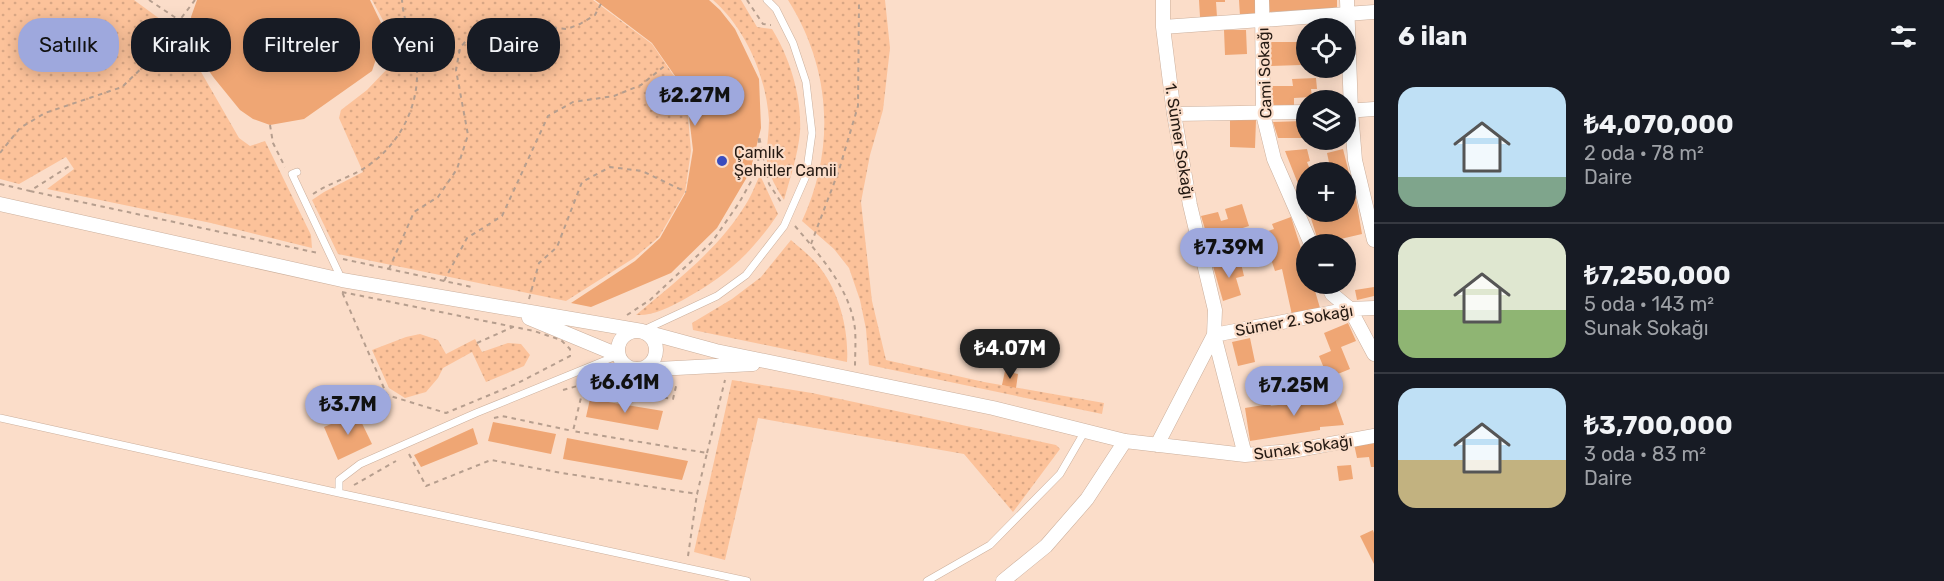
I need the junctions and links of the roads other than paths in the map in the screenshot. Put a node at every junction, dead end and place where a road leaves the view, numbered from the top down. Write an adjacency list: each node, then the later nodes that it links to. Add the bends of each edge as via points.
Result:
1 (767, 0): 24 (lane, via 776,9 793,43 806,82 812,133 806,176 784,226 746,275 717,296)
2 (1163, 0): 7 (street, 1. Sümer Sokağı)
3 (1262, 0): 6 (street, Cami Sokağı)
4 (1347, 7): 5 (street); 6 (street); 8 (street)
5 (1374, 12)
6 (1262, 19): 7 (street); 13 (street, Cami Sokağı)
7 (1163, 27): 12 (street, 1. Sümer Sokağı)
8 (1348, 90)
9 (1374, 109): 10 (street)
10 (1356, 110)
11 (1296, 112): 13 (street)
12 (1174, 114): 13 (street); 25 (street, 1. Sümer Sokağı, via 1215,310)
13 (1263, 114): 17 (street, Cami Sokağı, via 1274,159)
14 (1354, 150): 18 (street)
15 (297, 172): 19 (lane, via 292,174)
16 (0, 204): 19 (street)
17 (1307, 234)
18 (1374, 240)
19 (342, 280): 22 (street)
20 (1332, 294): 23 (street)
21 (1374, 308): 23 (street, Sümer 2. Sokağı)
22 (520, 309): 24 (street); 27 (street)
23 (1350, 309): 25 (street, Sümer 2. Sokağı); 26 (street)
24 (642, 331): 27 (street, via 623,336); 28 (street); 29 (street, via 653,338 656,355 650,366)
25 (1214, 335): 34 (street, 1. Sümer Sokağı); 35 (street)
26 (1374, 354)
27 (618, 355): 29 (street); 36 (lane, via 360,464 339,480)
28 (773, 363): 29 (street, via 683,366); 31 (street, Sunak Sokağı)
29 (633, 373)
30 (0, 418): 36 (lane)
31 (1085, 431): 33 (street, Sunak Sokağı); 38 (lane, via 1060,474 990,545)
32 (1374, 436): 35 (street, Sunak Sokağı)
33 (1125, 441): 34 (street, Sunak Sokağı); 39 (street, via 1087,499 1046,546)
34 (1157, 445): 35 (street, Sunak Sokağı)
35 (1245, 455)
36 (339, 493): 37 (lane)
37 (747, 581)
38 (927, 581)
39 (1003, 581)

